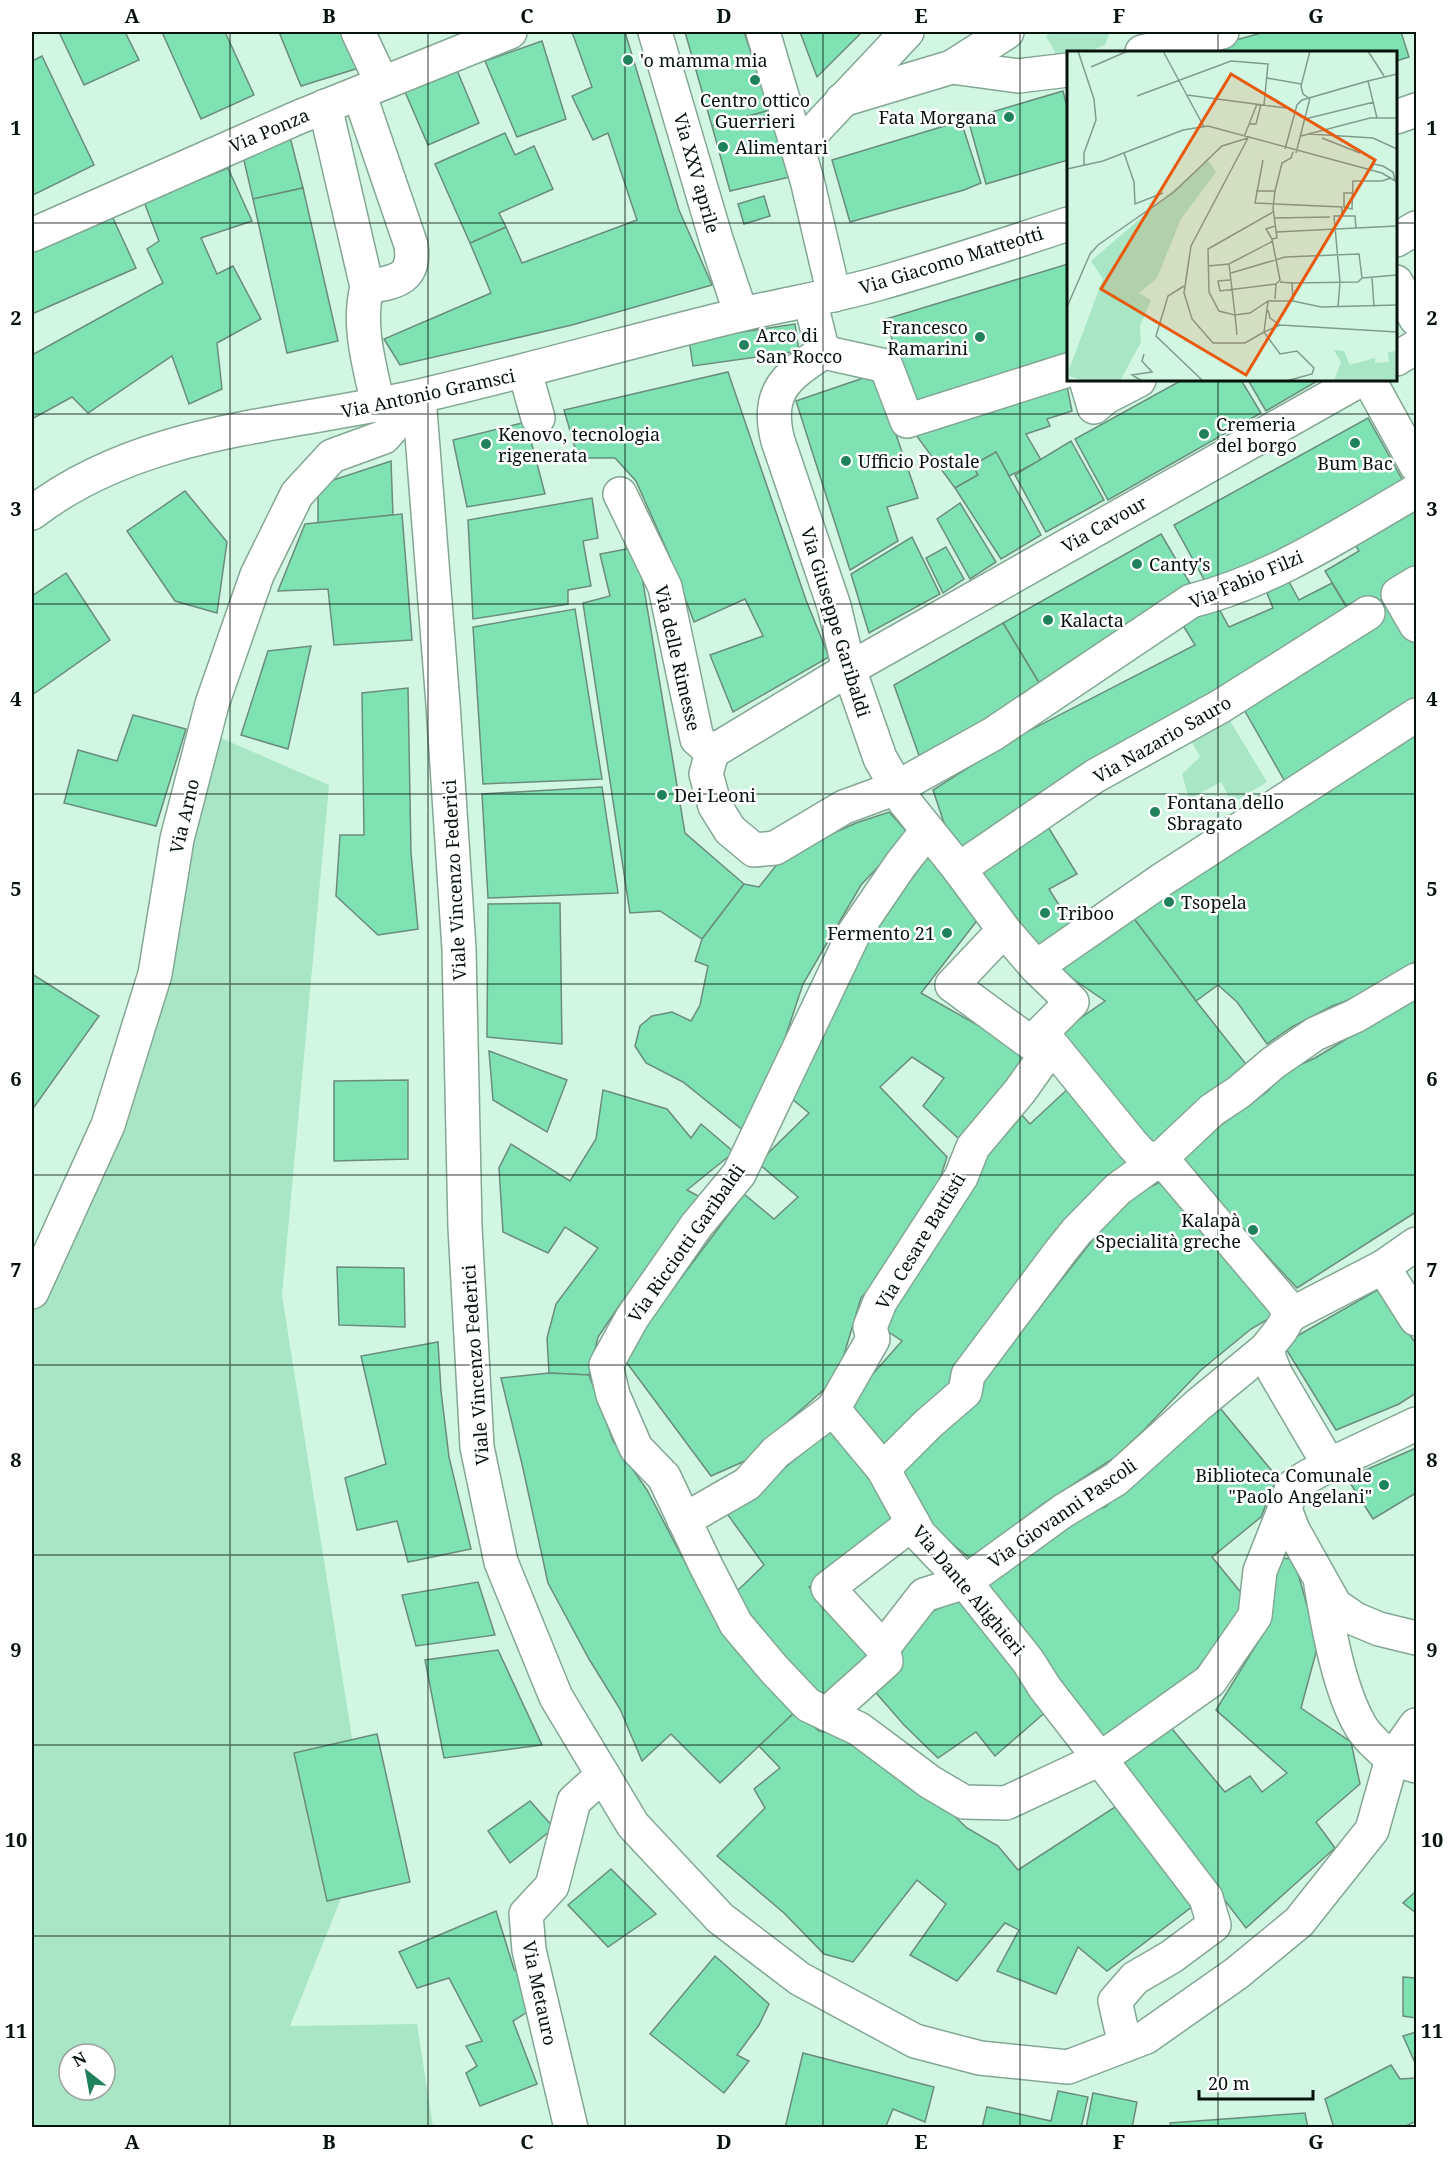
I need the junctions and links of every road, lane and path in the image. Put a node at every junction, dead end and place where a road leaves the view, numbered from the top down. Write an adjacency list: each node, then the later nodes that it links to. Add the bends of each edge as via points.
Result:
1 (358, 32): 11 (street)
2 (510, 32): 11 (street, Via Ponza)
3 (655, 32): 24 (street, Via XXV aprile)
4 (763, 32): 16 (street)
5 (907, 32): 12 (street)
6 (1007, 32): 9 (street)
7 (1222, 32): 8 (street)
8 (1146, 51)
9 (952, 67): 10 (street, via 1018,76); 12 (street)
10 (1067, 70)
11 (370, 88): 13 (street, Via Ponza); 22 (street, via 413,258 403,277)
12 (842, 100): 16 (street)
13 (325, 106): 19 (street, Via Ponza); 22 (street)
14 (1416, 110): 15 (street)
15 (1397, 116)
16 (798, 148): 23 (street)
17 (1067, 224): 23 (street, Via Giacomo Matteotti, via 919,272)
18 (1416, 228): 20 (street)
19 (32, 235)
20 (1397, 239)
21 (1397, 286): 25 (street)
22 (367, 287): 36 (street, via 363,331)
23 (822, 298): 24 (street, Via Antonio Gramsci); 27 (street)
24 (741, 314): 30 (street, Via Antonio Gramsci)
25 (1416, 319)
26 (1416, 347): 28 (street)
27 (823, 352): 29 (street, via 886,366 907,421); 45 (street, Via Giuseppe Garibaldi, via 782,384 773,416 834,606)
28 (1397, 358)
29 (1067, 370)
30 (525, 372): 35 (street, Via Antonio Gramsci); 37 (street)
31 (1134, 381): 34 (street)
32 (1358, 381): 45 (street, Via Cavour)
33 (1370, 381): 38 (street)
34 (1096, 388)
35 (418, 397): 36 (street, Via Antonio Gramsci); 58 (street, Via Arno, via 384,437 332,456 297,494 257,576 212,704 177,839 155,974 108,1125); 77 (street, Viale Vincenzo Federici, via 458,937 465,1227 477,1447 501,1562 556,1697)
36 (378, 405): 41 (street, Via Antonio Gramsci, via 159,448 112,466)
37 (538, 418)
38 (1416, 465)
39 (1416, 491): 48 (street, Via Fabio Filzi, via 1290,562 1191,601 993,734)
40 (620, 494): 47 (street, Via delle Rimesse, via 665,587 697,739)
41 (33, 510)
42 (1403, 590): 44 (street)
43 (1368, 613): 50 (street, Via Nazario Sauro, via 1221,706 1095,776)
44 (1416, 625)
45 (849, 669): 47 (street, Via Cavour); 48 (street, Via Giuseppe Garibaldi, via 880,758)
46 (1416, 715): 52 (street, via 1162,879)
47 (712, 752): 48 (street, Via Fabio Filzi, via 706,774 715,806 730,830 754,850 774,848 844,807)
48 (896, 788): 49 (street, Via Giuseppe Garibaldi)
49 (927, 831): 50 (street, Via Giuseppe Garibaldi); 67 (street, Via Ricciotti Garibaldi, via 854,933 739,1174 696,1226 632,1318 606,1365 613,1395 636,1448 664,1477)
50 (959, 869): 51 (street, Via Giuseppe Garibaldi)
51 (1004, 930): 52 (street, Via Giuseppe Garibaldi); 54 (street, via 952,985 1031,1043)
52 (1036, 967): 54 (street, Via Cesare Battisti, via 1072,1002)
53 (1416, 980): 55 (street, via 1315,1034 1273,1063 1212,1110)
54 (1047, 1040): 55 (street, via 1144,1158); 62 (street, Via Cesare Battisti, via 1020,1091 973,1148 961,1177 880,1302 870,1326 873,1339)
55 (1161, 1158): 59 (street); 65 (street, via 1118,1189 1076,1232 968,1375 965,1392)
56 (1416, 1244): 57 (street)
57 (1383, 1267): 59 (street); 60 (street)
58 (32, 1292)
59 (1286, 1308): 61 (street, Via Giovanni Pascoli, via 1281,1330)
60 (1416, 1319)
61 (1266, 1349): 64 (street, via 1275,1373); 70 (street, Via Giovanni Pascoli, via 1116,1479 1063,1511)
62 (832, 1409): 65 (street, Via Dante Alighieri); 67 (street, Via Cesare Battisti, via 776,1452 747,1484)
63 (1416, 1424): 64 (street)
64 (1329, 1465): 66 (street, via 1293,1487)
65 (883, 1469): 68 (street, Via Dante Alighieri)
66 (1286, 1508): 69 (street, via 1293,1530); 75 (street, via 1260,1570 1255,1616 1210,1682)
67 (684, 1520): 73 (street, Via Ricciotti Garibaldi, via 736,1624 808,1705)
68 (913, 1523): 70 (street, Via Dante Alighieri); 72 (street, via 828,1588)
69 (1320, 1580): 71 (street, via 1335,1605 1355,1619); 76 (street, via 1330,1636 1360,1726)
70 (965, 1582): 72 (street, Via Giovanni Pascoli, via 924,1595); 75 (street, Via Dante Alighieri)
71 (1416, 1638)
72 (883, 1648): 73 (street, Via Giovanni Pascoli, via 886,1661)
73 (827, 1714): 75 (street, Via Ricciotti Garibaldi, via 860,1729 930,1782 964,1802 1006,1803)
74 (1416, 1725): 76 (street, Viale Vincenzo Federici)
75 (1100, 1759): 78 (street, Via Dante Alighieri, via 1206,1898 1214,1925 1136,1978 1115,2001)
76 (1404, 1763): 78 (street, Viale Vincenzo Federici, via 1372,1830 1299,1922 1237,1973 1146,2037)
77 (603, 1775): 78 (street, Viale Vincenzo Federici, via 633,1825 720,1918 800,1979 915,2041 980,2058 1068,2067); 79 (street, Via Metauro, via 574,1801 552,1886 526,1914 528,1950)
78 (1125, 2045)
79 (571, 2127)

